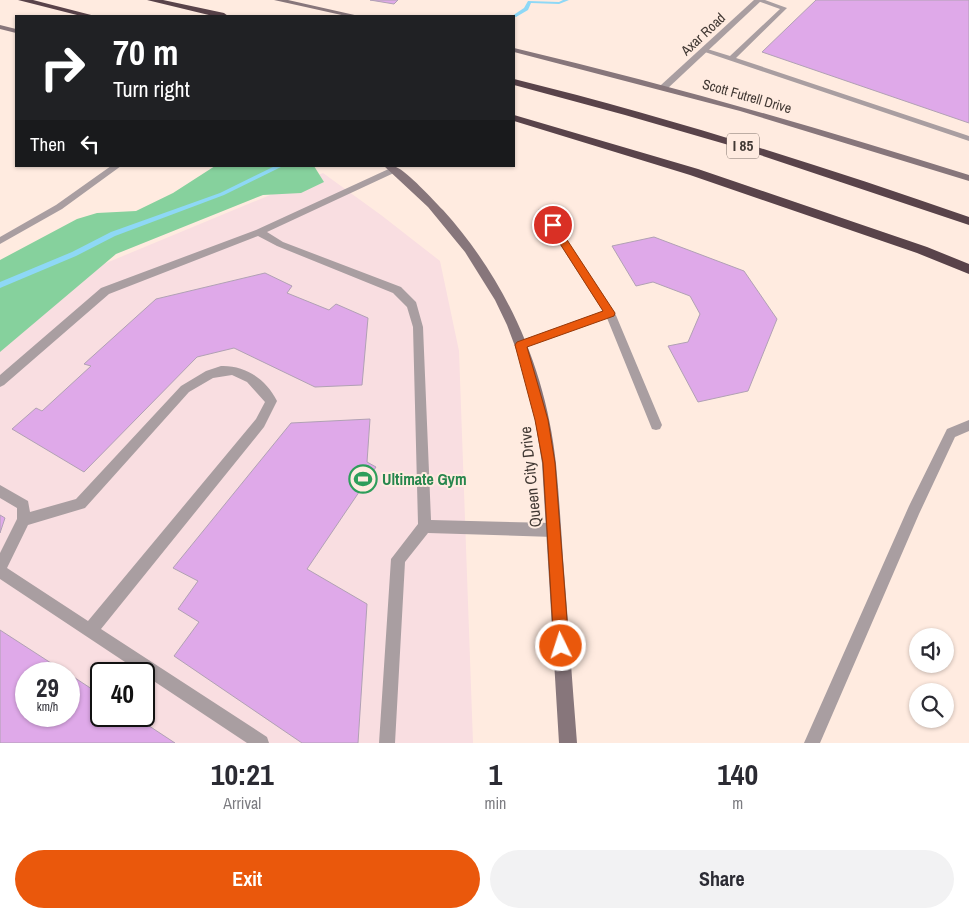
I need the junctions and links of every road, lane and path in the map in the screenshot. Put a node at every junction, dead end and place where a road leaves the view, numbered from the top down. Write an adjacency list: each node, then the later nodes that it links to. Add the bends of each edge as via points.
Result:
1 (22, 0): 6 (highway)
2 (151, 0): 7 (highway)
3 (278, 0): 5 (street)
4 (758, 0): 12 (street, Axar Road); 13 (lane, via 784,8)
5 (289, 1): 8 (street)
6 (87, 15)
7 (219, 15)
8 (352, 15)
9 (0, 27): 10 (street)
10 (15, 31)
11 (515, 50): 15 (street, Scott Futrell Drive)
12 (704, 50): 13 (lane); 15 (street, Axar Road)
13 (731, 59): 17 (lane)
14 (515, 82): 22 (highway, I 85, via 690,129)
15 (664, 87): 20 (street, Scott Futrell Drive)
16 (515, 118): 25 (highway, I 85, via 694,172)
17 (969, 139)
18 (116, 167): 24 (lane, via 59,207)
19 (391, 168): 23 (lane); 29 (street, Queen City Drive, via 435,208 480,266)
20 (969, 178)
21 (543, 210): 28 (lane)
22 (969, 221)
23 (259, 232): 30 (lane, via 105,291); 35 (lane, via 280,244 397,290 412,304 418,327)
24 (0, 241)
25 (922, 250): 26 (highway, I 85); 27 (highway)
26 (969, 269)
27 (969, 276)
28 (610, 313): 29 (lane); 32 (lane)
29 (521, 345): 36 (street, Queen City Drive, via 549,463)
30 (0, 382)
31 (969, 425): 42 (lane, via 951,433)
32 (656, 426)
33 (0, 491): 34 (lane, via 23,506)
34 (24, 520): 37 (lane); 38 (lane, via 80,504 185,389 204,376 225,370 243,373 260,385 271,401 260,423)
35 (425, 526): 36 (lane); 40 (lane, via 398,559)
36 (554, 530): 41 (street, Queen City Drive)
37 (0, 570): 38 (lane)
38 (90, 630): 39 (lane)
39 (261, 743)
40 (387, 743)
41 (568, 743)
42 (812, 743)

